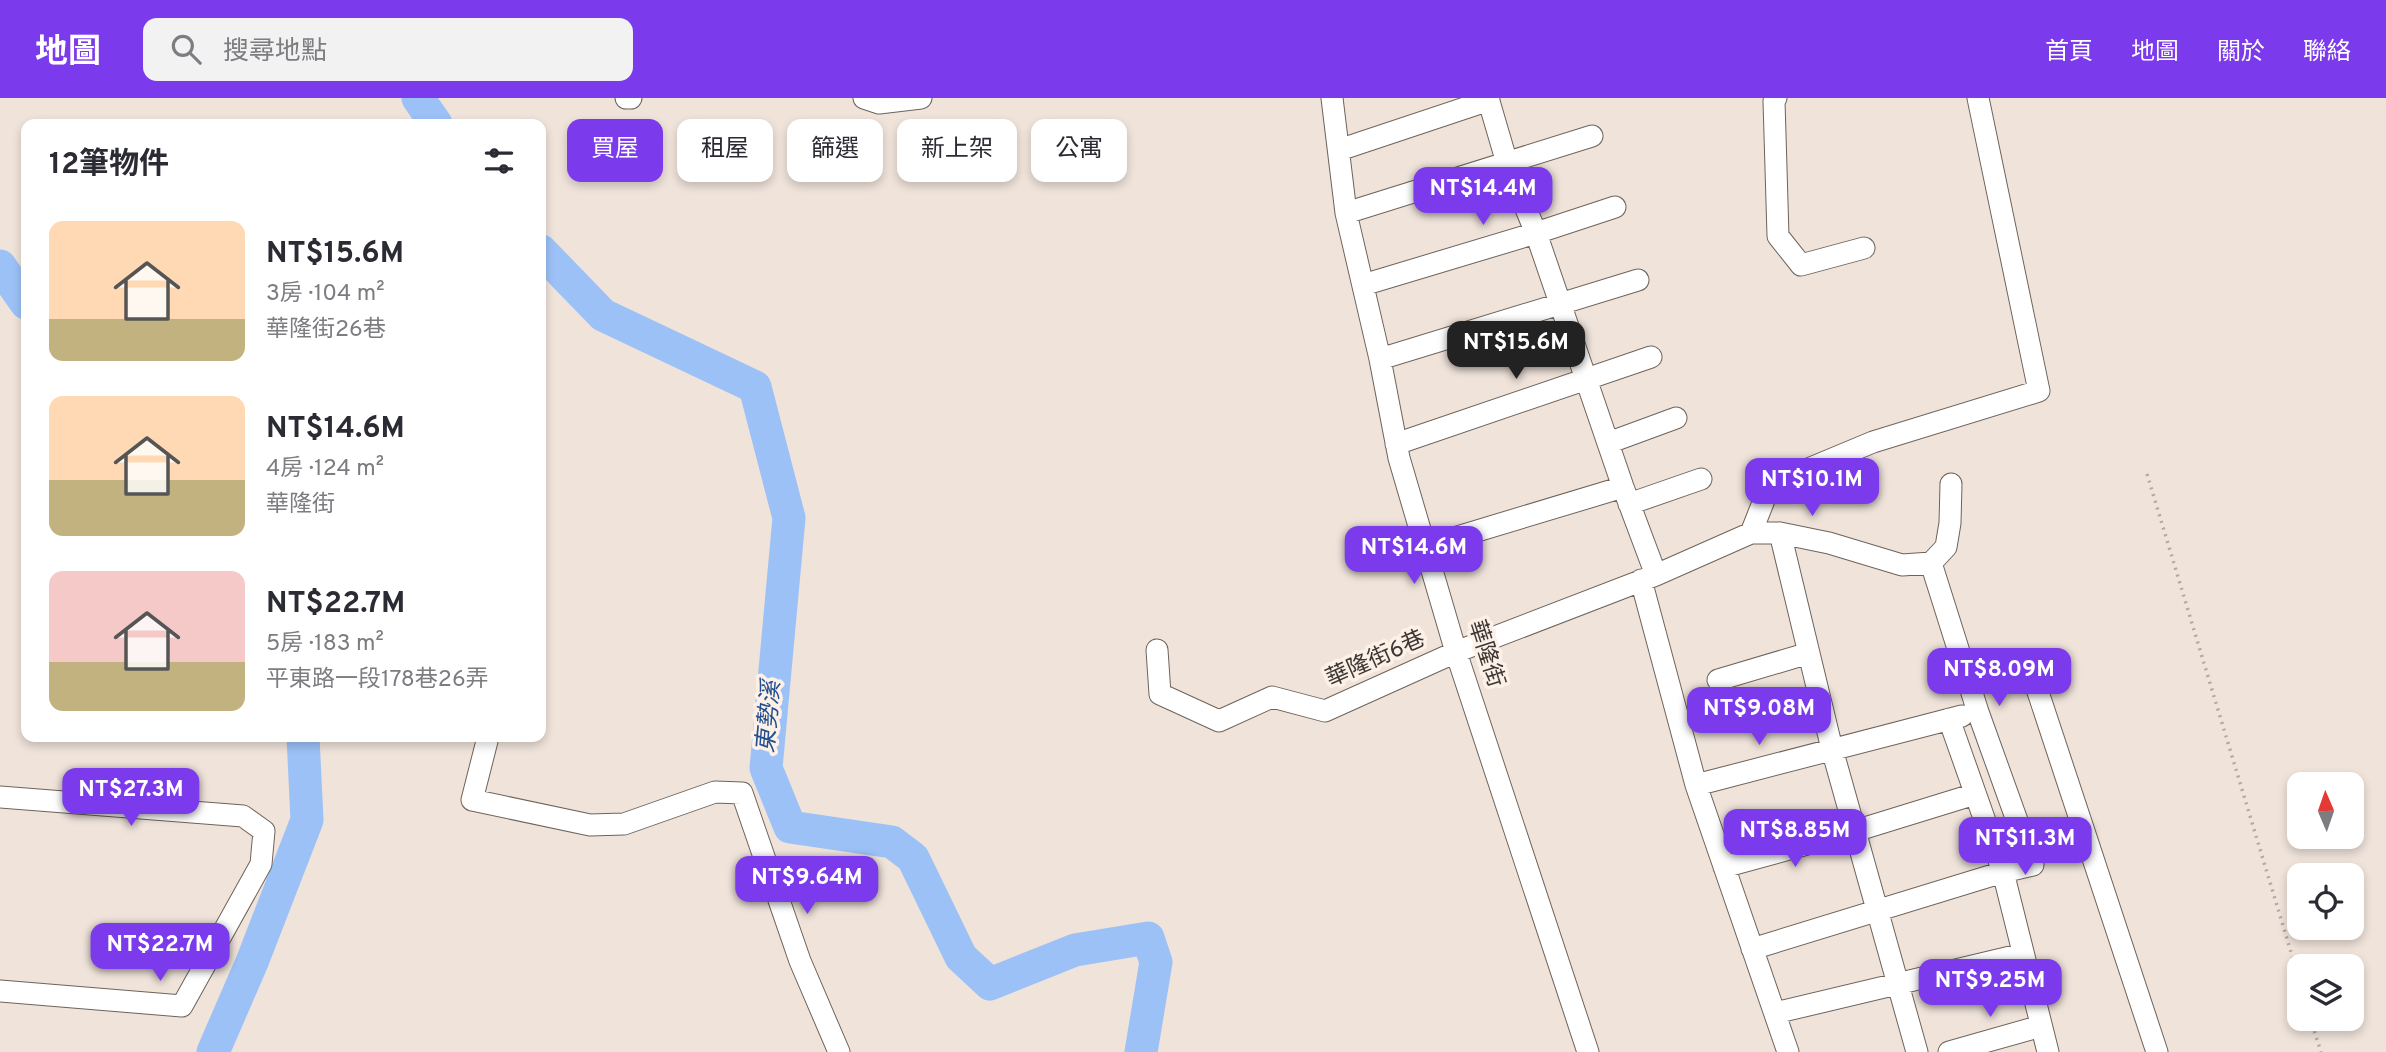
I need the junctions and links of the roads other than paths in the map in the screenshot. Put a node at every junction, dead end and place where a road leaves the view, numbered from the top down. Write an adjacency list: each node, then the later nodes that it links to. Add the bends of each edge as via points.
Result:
1 (864, 98): 2 (street, via 879,103)
2 (921, 98)
3 (1332, 98): 8 (street, 華隆街)
4 (1978, 98): 26 (street, via 2039,391 1874,442 1770,485)
5 (1488, 99): 8 (street); 9 (street)
6 (1779, 99): 13 (street, via 1777,236 1801,265)
7 (1592, 136): 9 (street)
8 (1339, 150): 11 (street, 華隆街)
9 (1507, 163): 11 (street); 12 (street)
10 (1615, 207): 12 (street)
11 (1346, 213): 15 (street, 華隆街)
12 (1536, 233): 15 (street); 16 (street)
13 (1864, 248)
14 (1638, 280): 16 (street)
15 (1363, 285): 18 (street, 華隆街)
16 (1561, 305): 18 (street); 19 (street)
17 (1651, 358): 19 (street)
18 (1380, 359): 22 (street, 華隆街)
19 (1587, 379): 21 (street); 22 (street)
20 (1676, 418): 21 (street)
21 (1608, 443): 25 (street)
22 (1396, 444): 28 (street, 華隆街)
23 (1701, 479): 25 (street)
24 (1951, 484): 29 (street, via 1946,547)
25 (1626, 496): 28 (street); 30 (street)
26 (1751, 533): 27 (street); 30 (street, 華隆街6巷)
27 (1780, 534): 29 (street, via 1902,565); 33 (street)
28 (1424, 547): 32 (street, 華隆街)
29 (1931, 563): 36 (street)
30 (1648, 577): 32 (street, 華隆街6巷); 40 (street)
31 (1157, 649): 32 (street, 華隆街6巷, via 1160,694 1219,722 1272,697 1325,711)
32 (1456, 652): 54 (street, 華隆街)
33 (1809, 653): 34 (street); 39 (street)
34 (1718, 680)
35 (2037, 689): 59 (street)
36 (1978, 712): 37 (street); 45 (street, via 2033,865)
37 (1949, 719): 39 (street); 41 (street)
38 (487, 742): 53 (street, via 472,800 590,825 624,824 715,792 742,793 800,961)
39 (1832, 749): 40 (street); 43 (street)
40 (1696, 785): 44 (street)
41 (1975, 794): 43 (street); 45 (street)
42 (0, 797): 50 (street, via 243,816 264,831 261,864 182,1006)
43 (1855, 831): 44 (street); 46 (street)
44 (1724, 867): 47 (street)
45 (2003, 872): 46 (street); 48 (street)
46 (1878, 910): 47 (street); 49 (street)
47 (1752, 949): 51 (street)
48 (2023, 954): 49 (street); 52 (street)
49 (1898, 984): 51 (street); 56 (street)
50 (0, 991)
51 (1775, 1013): 55 (street)
52 (2041, 1026): 57 (street); 58 (street)
53 (839, 1052)
54 (1588, 1052)
55 (1788, 1052)
56 (1917, 1052)
57 (1949, 1052)
58 (2048, 1052)
59 (2157, 1052)

